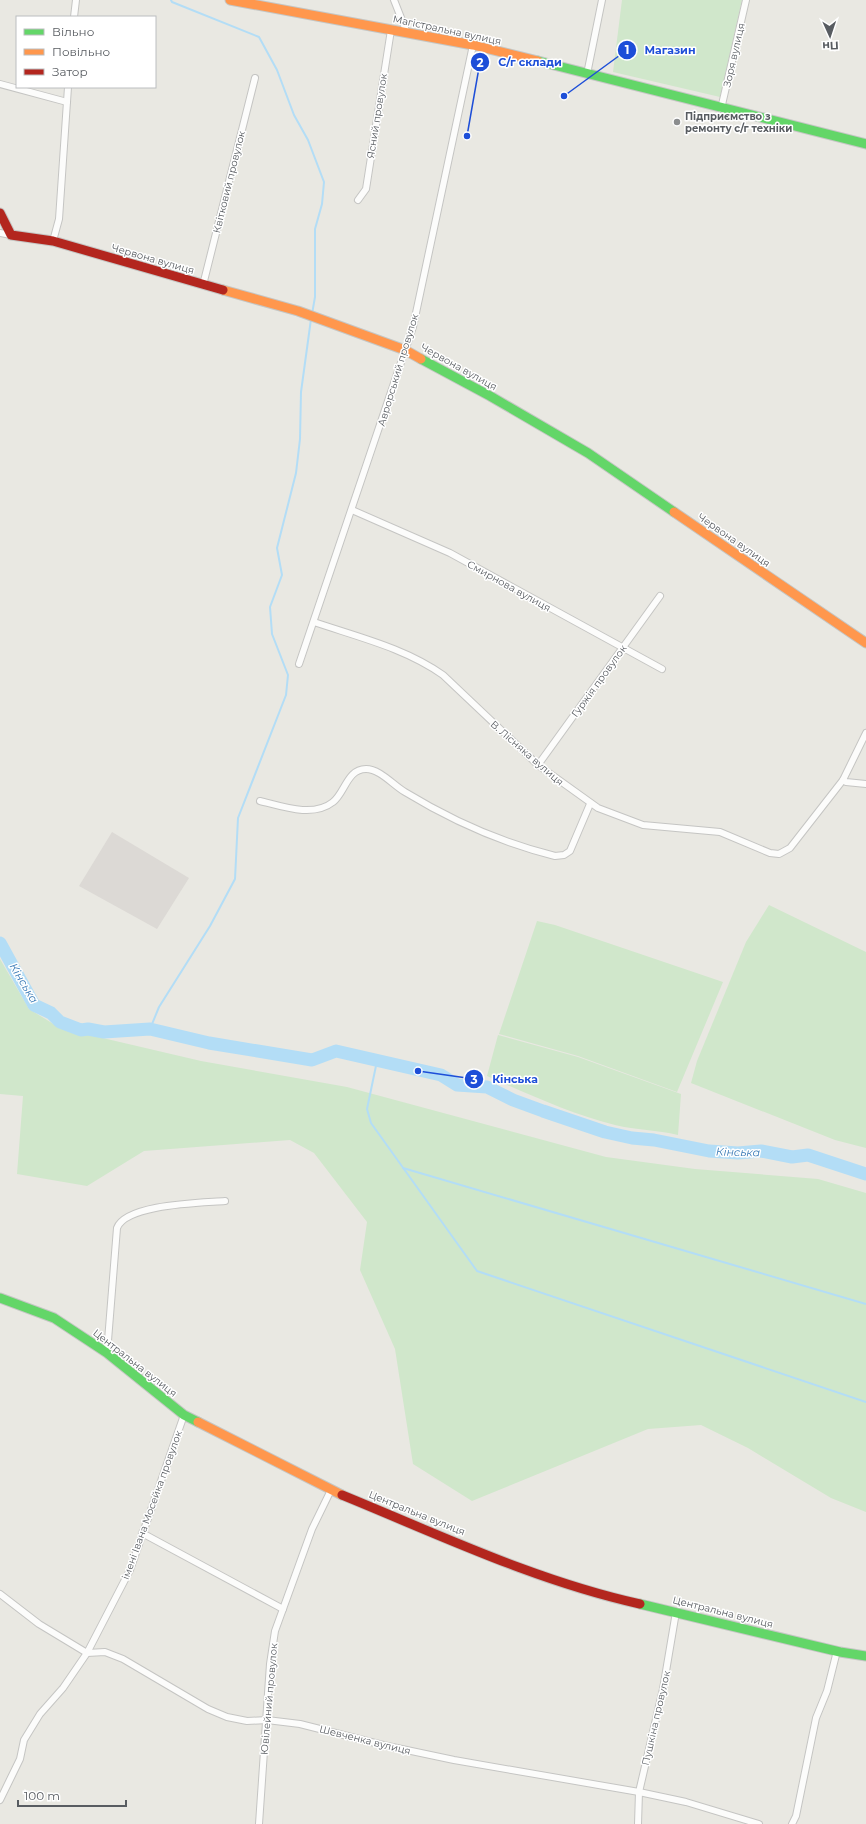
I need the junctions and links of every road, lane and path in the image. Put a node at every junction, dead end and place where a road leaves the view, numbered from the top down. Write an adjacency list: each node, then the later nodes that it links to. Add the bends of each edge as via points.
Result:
1 (76, 0): 6 (street)
2 (230, 0): 7 (street, Магістральна вулиця)
3 (394, 0): 8 (street)
4 (602, 0): 10 (street)
5 (746, 0): 15 (street, Зоря вулиця)
6 (74, 16)
7 (391, 30): 8 (street, Магістральна вулиця); 17 (street, Ясний провулок, via 366,189)
8 (407, 33): 9 (street, Магістральна вулиця)
9 (473, 45): 10 (street, Магістральна вулиця); 23 (street, Аврорський провулок, via 413,327)
10 (587, 74): 15 (street, Магістральна вулиця)
11 (255, 78): 22 (street, Квітковий провулок)
12 (0, 84): 14 (street)
13 (68, 88): 14 (street)
14 (67, 102): 21 (street, via 59,218)
15 (721, 109): 16 (street, Магістральна вулиця)
16 (866, 144)
17 (358, 200)
18 (0, 214): 20 (street)
19 (0, 233): 20 (street)
20 (11, 235): 21 (street, Червона вулиця)
21 (53, 241): 22 (street, Червона вулиця)
22 (203, 285): 23 (street, Червона вулиця, via 298,311)
23 (405, 350): 24 (street, Аврорський провулок); 27 (street, Червона вулиця, via 588,453)
24 (352, 510): 26 (street, Аврорський провулок); 28 (street, Смирнова вулиця, via 450,553)
25 (660, 596): 28 (street, Гуржія провулок)
26 (314, 622): 29 (street, Аврорський провулок); 32 (street, В. Лісняка вулиця, via 400,651 429,665 443,675)
27 (866, 643)
28 (623, 648): 30 (street, Смирнова вулиця); 32 (street, Гуржія провулок)
29 (299, 664)
30 (662, 669)
31 (866, 733): 33 (street)
32 (538, 765): 36 (street, В. Лісняка вулиця)
33 (843, 780): 34 (street); 36 (street, В. Лісняка вулиця, via 790,848 779,854 770,853 720,832 660,828 617,816)
34 (866, 784)
35 (260, 801): 36 (street, via 297,811 312,809 333,802 357,771 373,770 452,819 504,841 555,856 570,851)
36 (590, 804)
37 (225, 1201): 39 (street, via 140,1211 119,1222 116,1228)
38 (0, 1298): 39 (street, Центральна вулиця, via 54,1318)
39 (108, 1353): 40 (street, Центральна вулиця)
40 (184, 1415): 41 (street, Центральна вулиця); 42 (street, імені Івана Мосейка провулок)
41 (331, 1490): 44 (street, Ювілейний провулок, via 312,1530); 45 (street, Центральна вулиця, via 537,1575 609,1597)
42 (142, 1533): 44 (street); 47 (street, імені Івана Мосейка провулок, via 130,1570)
43 (0, 1594): 47 (street, via 39,1624)
44 (283, 1609): 49 (street, Ювілейний провулок, via 275,1631)
45 (676, 1612): 46 (street, Центральна вулиця); 50 (street, Пушкіна провулок, via 663,1689)
46 (837, 1651): 48 (street, Центральна вулиця); 55 (street, via 828,1691 816,1718 796,1816)
47 (87, 1653): 49 (street, Шевченка вулиця, via 105,1652 123,1659 214,1712 247,1721); 51 (street, імені Івана Мосейка провулок, via 63,1688 40,1714 24,1740 20,1759)
48 (866, 1656)
49 (266, 1720): 50 (street, Шевченка вулиця, via 300,1724 454,1760); 52 (street, Ювілейний провулок)
50 (639, 1792): 53 (street, Пушкіна провулок); 54 (street, Шевченка вулиця, via 686,1802)
51 (0, 1800)
52 (259, 1824)
53 (638, 1824)
54 (759, 1824)
55 (792, 1824)

